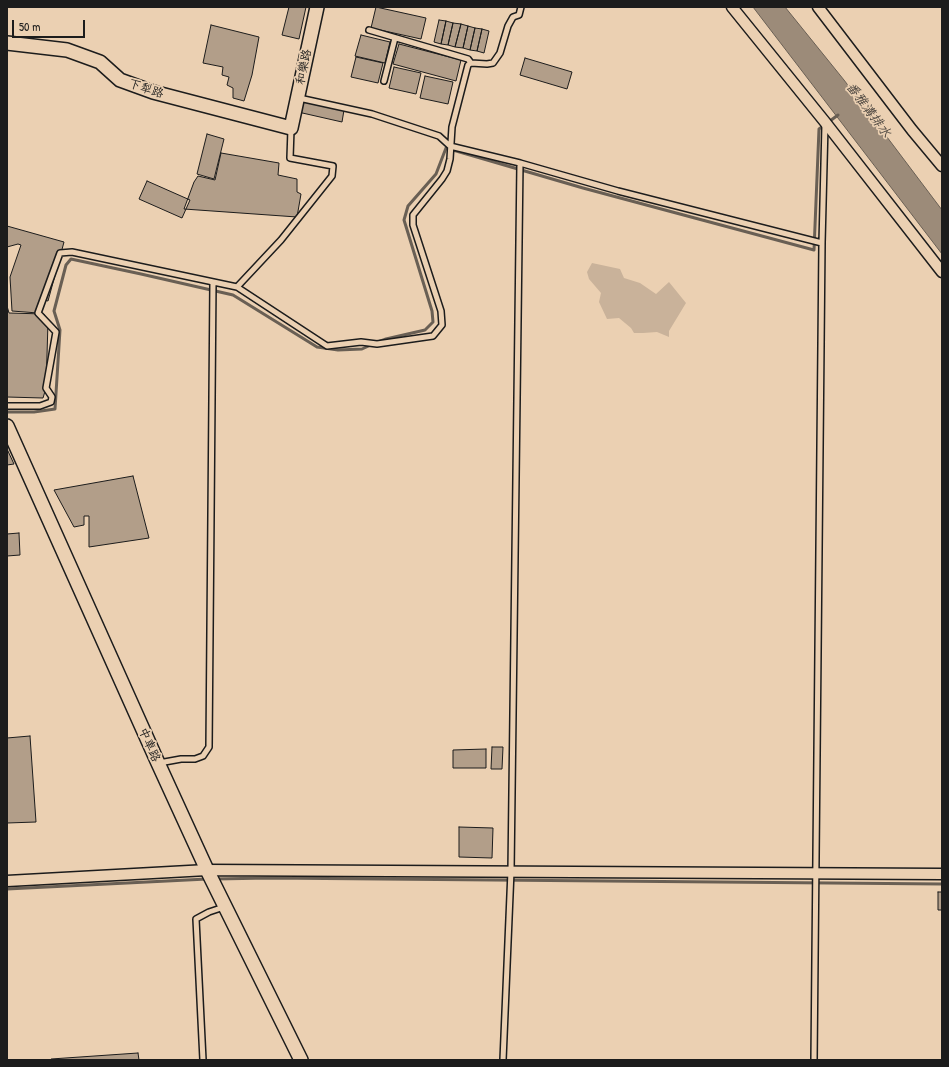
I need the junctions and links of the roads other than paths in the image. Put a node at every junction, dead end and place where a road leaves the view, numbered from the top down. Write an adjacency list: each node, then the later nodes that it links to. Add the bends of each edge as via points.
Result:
1 (317, 7): 10 (street, 和樂路)
2 (521, 7): 8 (lane, via 518,15 513,17 508,26 500,53 493,63)
3 (732, 7): 11 (street)
4 (818, 7): 15 (street)
5 (369, 30): 6 (lane)
6 (395, 38): 8 (lane, via 468,59); 9 (lane)
7 (7, 43): 12 (street, 下犁路, via 67,50 100,62 120,80 153,92)
8 (471, 63): 13 (lane, via 468,65 452,127)
9 (384, 81)
10 (298, 98): 12 (street, 和樂路); 13 (lane, via 372,114 439,136)
11 (825, 122): 16 (lane); 17 (street)
12 (291, 128): 19 (lane, via 290,158 333,166 332,176 281,240)
13 (450, 146): 14 (lane); 19 (lane, via 447,170 413,215 413,224 441,311 442,325 433,336 377,344 361,342 327,346)
14 (520, 163): 16 (lane); 24 (lane)
15 (942, 166)
16 (822, 243): 25 (lane)
17 (942, 272)
18 (212, 282): 19 (lane); 20 (lane, via 72,252 60,254 38,313 56,332 46,388 52,397 51,402 40,406); 22 (lane, via 209,747 203,756 195,759)
19 (236, 287)
20 (7, 406)
21 (7, 426): 22 (street, 中車路)
22 (158, 763): 23 (street, 中車路)
23 (207, 870): 24 (street); 27 (street); 28 (street, 中車路)
24 (511, 871): 25 (street); 31 (lane)
25 (817, 873): 26 (street); 32 (lane)
26 (942, 874)
27 (7, 881)
28 (224, 907): 29 (lane, via 196,919); 30 (street, 中車路)
29 (203, 1060)
30 (301, 1060)
31 (503, 1060)
32 (814, 1060)

